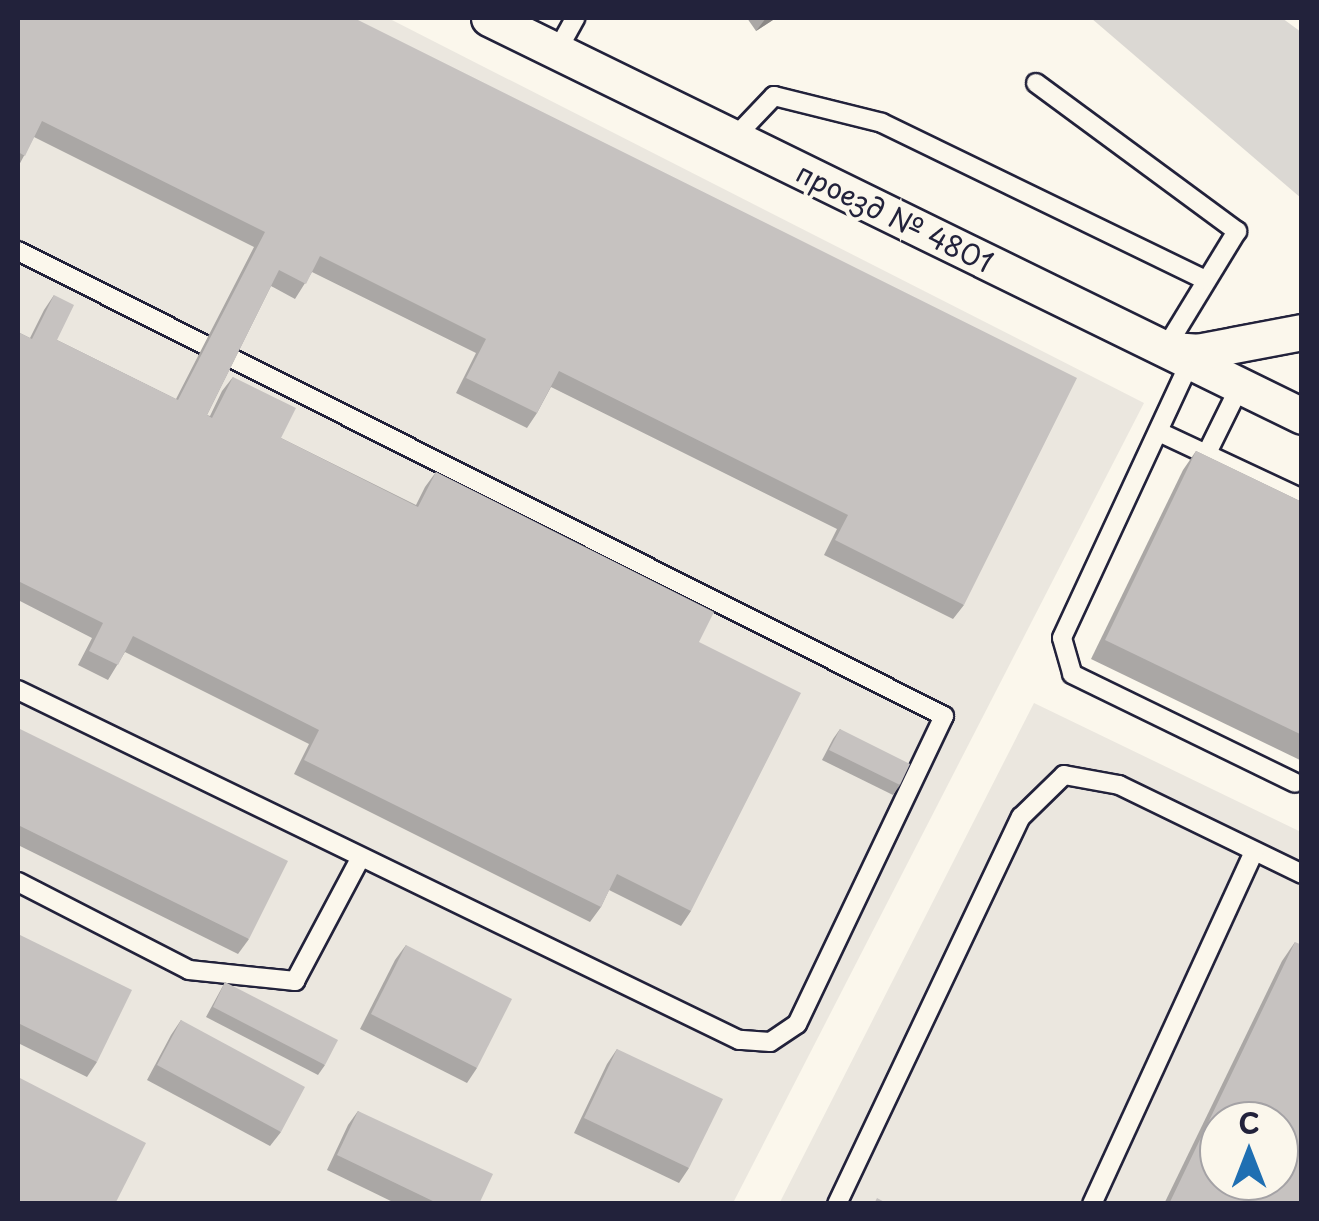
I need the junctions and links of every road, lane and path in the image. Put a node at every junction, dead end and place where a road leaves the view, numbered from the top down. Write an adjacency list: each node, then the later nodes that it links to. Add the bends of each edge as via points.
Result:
1 (489, 18): 3 (street, проезд № 4801)
2 (575, 18): 3 (lane)
3 (558, 51): 5 (street, проезд № 4801)
4 (1036, 82): 7 (lane, via 1237,231)
5 (734, 138): 7 (lane, via 774,96 882,123); 9 (street, проезд № 4801)
6 (18, 250): 18 (lane, via 944,716 797,1024 770,1042 739,1040)
7 (1206, 280): 9 (lane)
8 (1302, 332): 9 (street)
9 (1178, 355): 10 (street, проезд № 4801); 12 (lane)
10 (1240, 386): 11 (street, проезд № 4801); 13 (lane)
11 (1302, 416)
12 (1158, 432): 13 (lane); 16 (lane, via 1062,638 1072,674)
13 (1206, 455): 14 (lane)
14 (1302, 500)
15 (18, 690): 18 (lane)
16 (1295, 784)
17 (1254, 851): 19 (lane); 21 (lane, via 1119,784 1064,775 1022,817); 22 (lane)
18 (360, 856): 20 (lane, via 295,981 189,970)
19 (1302, 874)
20 (18, 882)
21 (836, 1204)
22 (1092, 1204)

